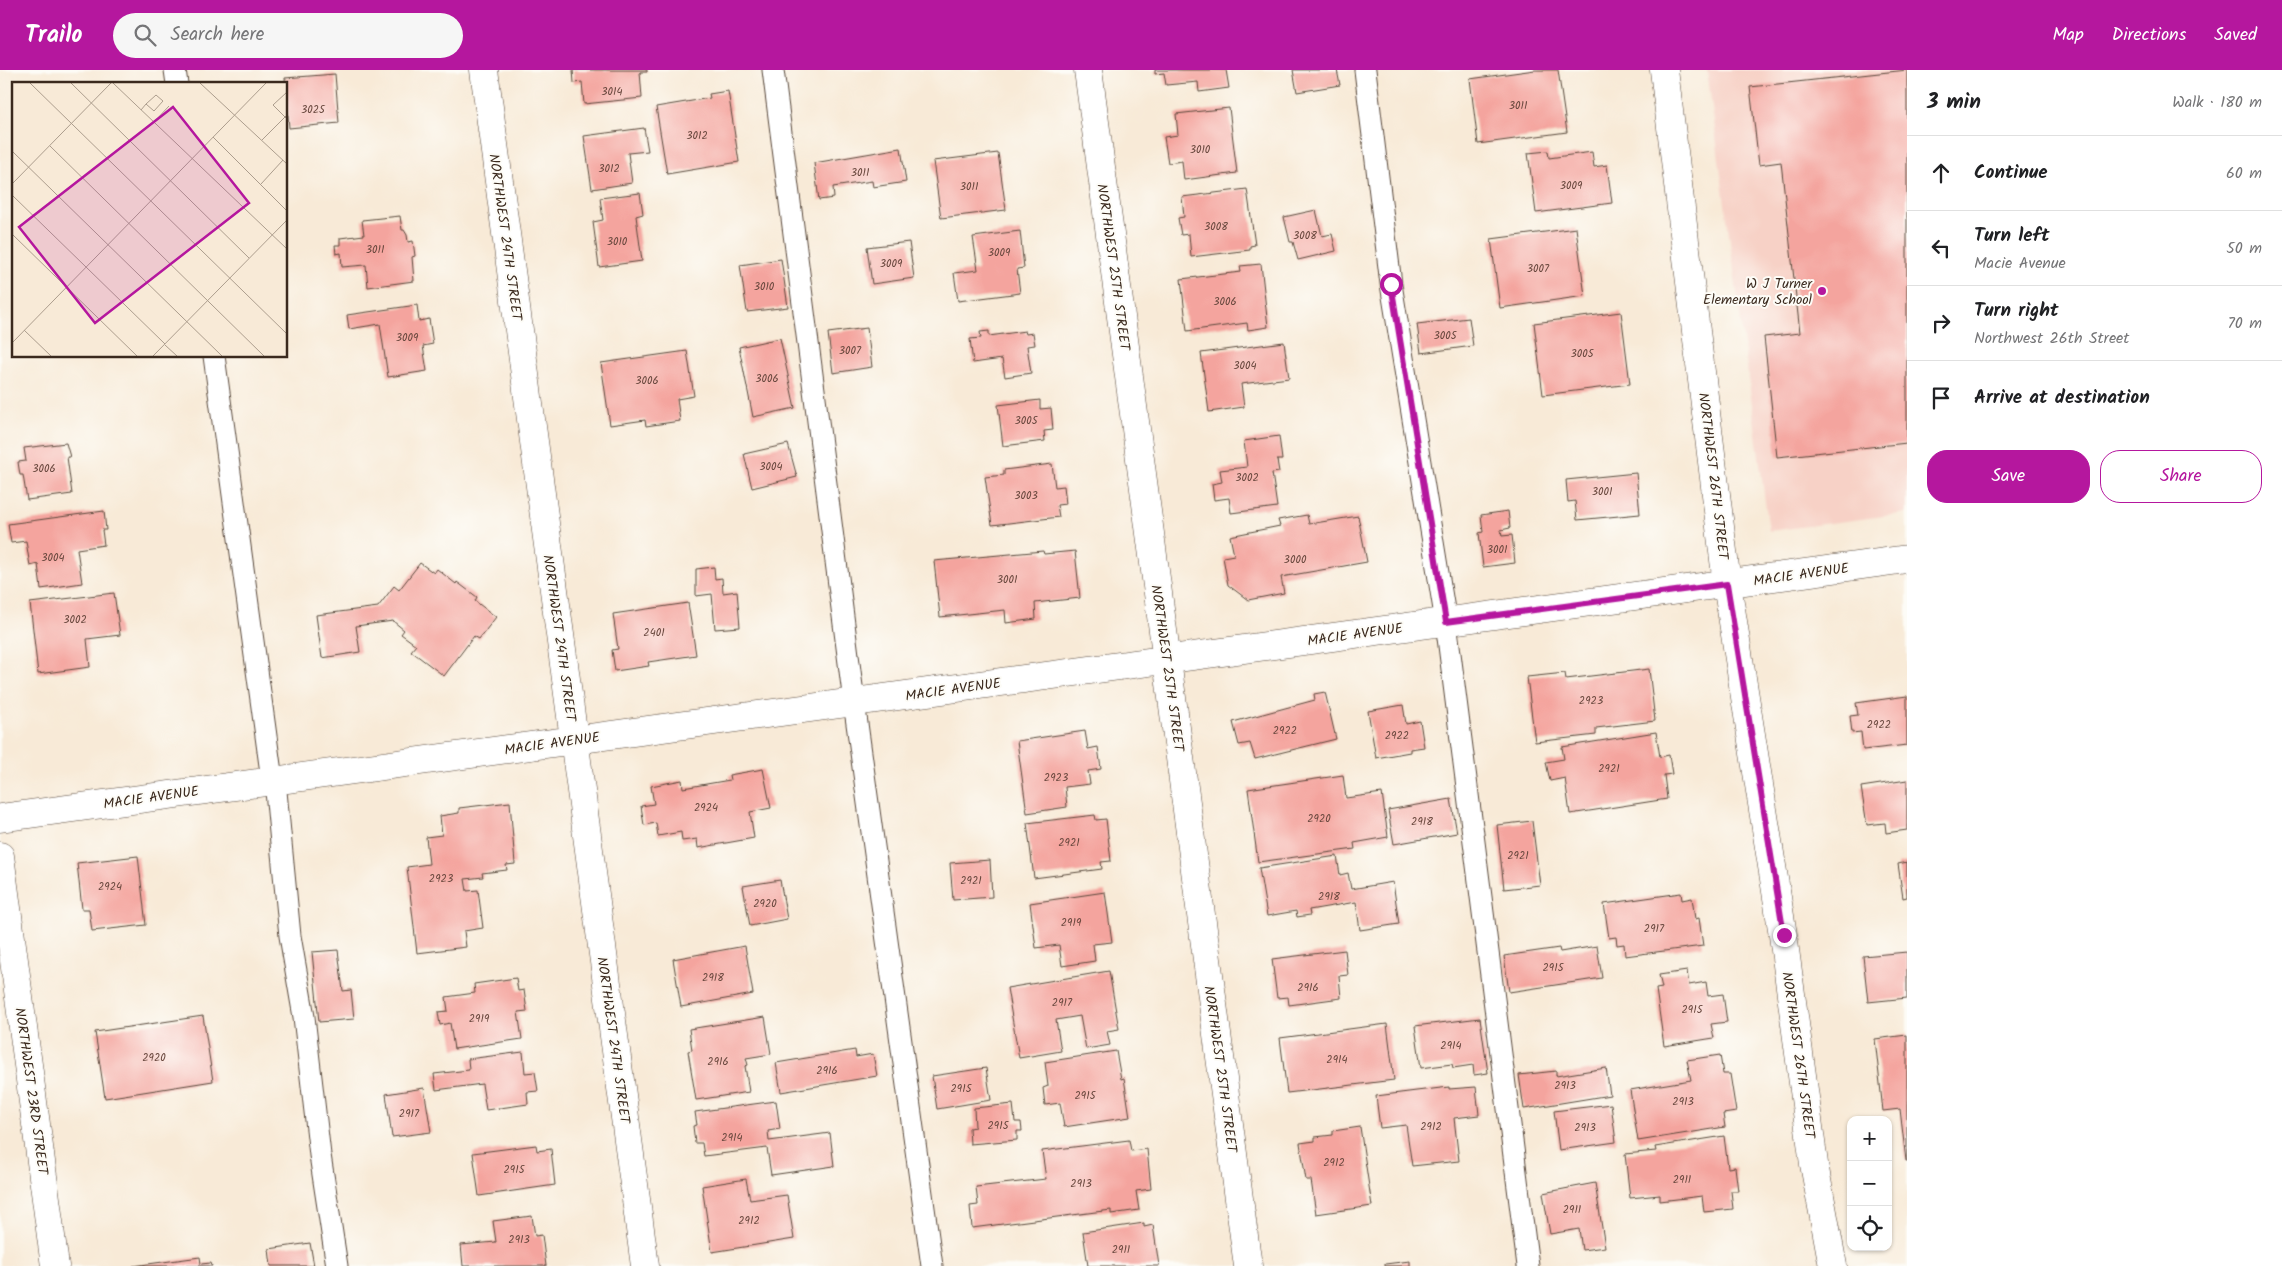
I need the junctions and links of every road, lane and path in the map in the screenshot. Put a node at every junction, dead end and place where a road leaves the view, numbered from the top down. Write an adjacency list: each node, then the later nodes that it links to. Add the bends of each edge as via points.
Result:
1 (484, 70): 12 (street, NORTHWEST 24TH STREET)
2 (773, 70): 11 (lane)
3 (1088, 70): 10 (street, NORTHWEST 25TH STREET)
4 (1365, 70): 9 (lane, via 1391,284)
5 (1664, 70): 8 (street, NORTHWEST 26TH STREET)
6 (214, 358): 13 (lane)
7 (1907, 559): 8 (street, MACIE AVENUE)
8 (1727, 584): 9 (street, MACIE AVENUE); 22 (street, NORTHWEST 26TH STREET, via 1784,935 1814,1164)
9 (1446, 622): 10 (street, MACIE AVENUE); 21 (lane)
10 (1166, 660): 11 (street, MACIE AVENUE); 20 (street, NORTHWEST 25TH STREET)
11 (854, 702): 12 (street, MACIE AVENUE); 19 (lane)
12 (574, 740): 13 (street, MACIE AVENUE); 18 (street, NORTHWEST 24TH STREET)
13 (274, 780): 14 (street, MACIE AVENUE); 17 (lane, via 290,936)
14 (0, 818)
15 (0, 856): 16 (street, NORTHWEST 23RD STREET)
16 (55, 1266)
17 (337, 1266)
18 (645, 1266)
19 (932, 1266)
20 (1248, 1266)
21 (1528, 1266)
22 (1833, 1266)

